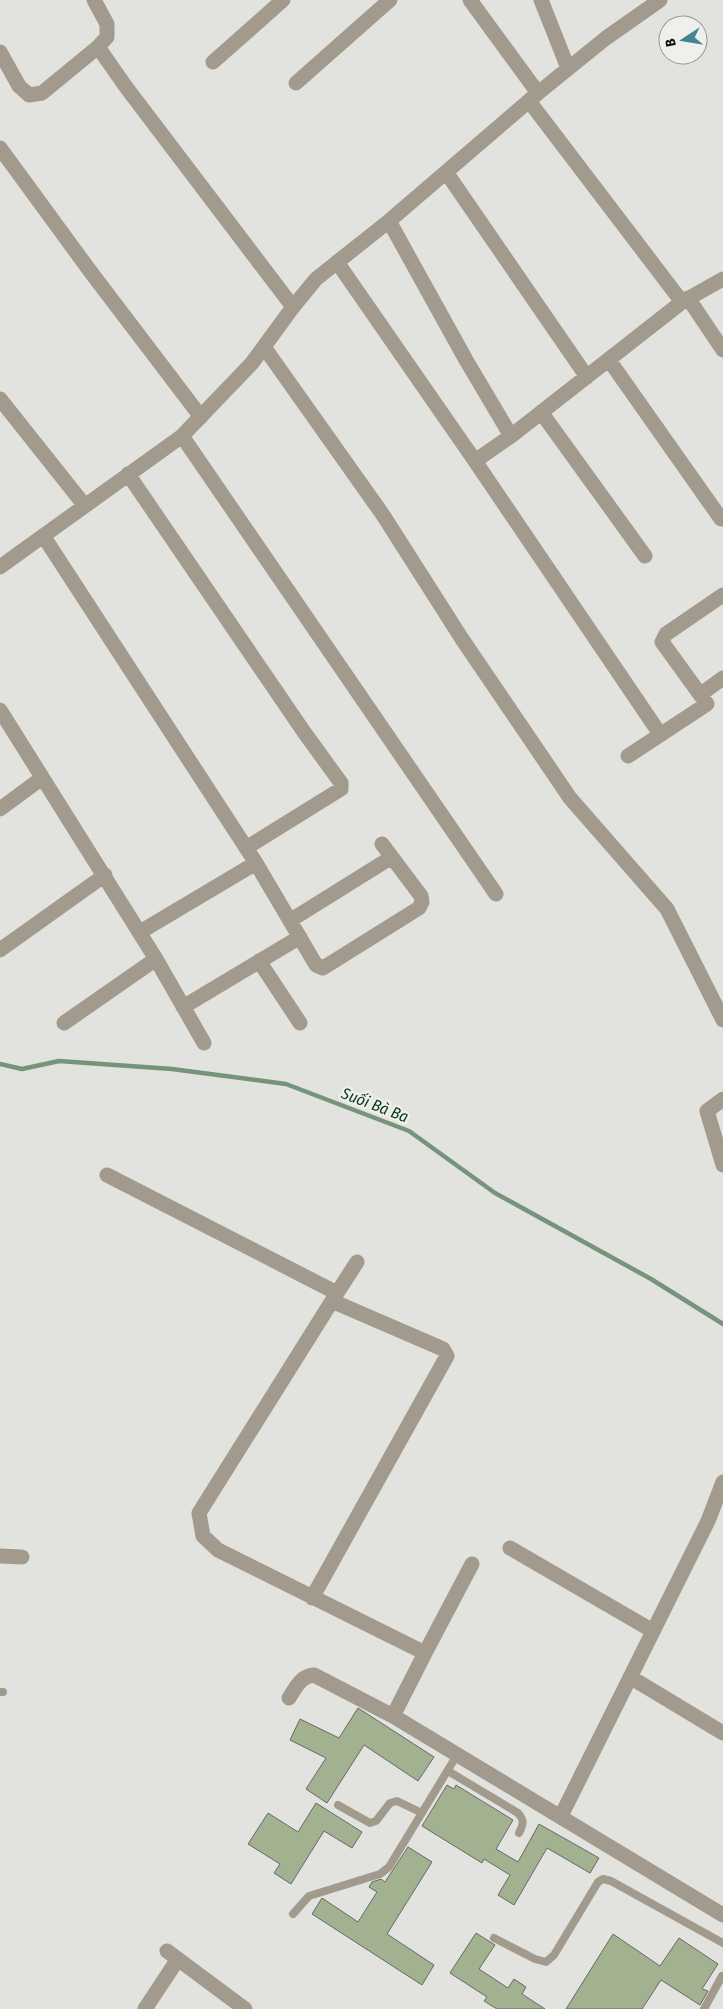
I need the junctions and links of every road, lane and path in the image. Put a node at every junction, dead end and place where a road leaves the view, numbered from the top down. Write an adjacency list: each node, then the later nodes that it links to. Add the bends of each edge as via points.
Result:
1 (94, 0): 7 (street, via 107,24 107,37)
2 (283, 0): 9 (street)
3 (390, 0): 11 (street)
4 (470, 0): 12 (street)
5 (541, 0): 10 (street)
6 (660, 0): 10 (street)
7 (98, 47): 8 (street, via 42,93 29,95 19,86); 19 (street)
8 (0, 52)
9 (213, 62)
10 (568, 68): 12 (street)
11 (296, 84)
12 (533, 97): 14 (street); 18 (street)
13 (0, 148): 26 (street)
14 (446, 172): 15 (street); 23 (street)
15 (389, 221): 16 (street); 28 (street)
16 (337, 262): 19 (street, via 316,279); 29 (street)
17 (723, 279): 18 (street)
18 (685, 300): 21 (street); 22 (street)
19 (293, 307): 20 (street)
20 (264, 347): 26 (street); 57 (street, via 383,515 570,798 667,909)
21 (723, 350)
22 (609, 360): 23 (street); 32 (street)
23 (587, 377): 25 (street)
24 (0, 398): 31 (street)
25 (541, 412): 28 (street); 34 (street)
26 (201, 417): 27 (street)
27 (182, 436): 30 (street); 49 (street)
28 (511, 436): 29 (street)
29 (476, 461): 40 (street)
30 (128, 474): 31 (street); 45 (street, via 341,783 341,789)
31 (85, 506): 33 (street)
32 (721, 519)
33 (44, 537): 35 (street); 45 (street)
34 (646, 556)
35 (0, 567)
36 (723, 595): 38 (street, via 663,638 662,642)
37 (723, 678): 38 (street)
38 (701, 694): 40 (street, via 707,704)
39 (0, 710): 42 (street)
40 (660, 734): 41 (street)
41 (628, 756)
42 (42, 778): 43 (street); 48 (street)
43 (0, 809)
44 (382, 844): 46 (street)
45 (246, 848): 47 (street)
46 (392, 857): 50 (street); 52 (street, via 421,896 419,908 323,968 316,965)
47 (256, 863): 50 (street); 51 (street)
48 (105, 875): 51 (street); 53 (street)
49 (496, 894)
50 (290, 920): 52 (street)
51 (140, 932): 54 (street)
52 (300, 937): 55 (street)
53 (0, 950)
54 (156, 959): 56 (street); 58 (street)
55 (260, 961): 56 (street); 59 (street)
56 (183, 1007): 60 (street)
57 (723, 1020)
58 (64, 1023)
59 (300, 1023)
60 (204, 1043)
61 (723, 1099): 62 (street, via 707,1111)
62 (723, 1166)
63 (107, 1176): 65 (street)
64 (357, 1262): 65 (street)
65 (334, 1297): 71 (street, via 443,1350 446,1356); 71 (street, via 199,1513 202,1536 218,1550)
66 (723, 1482): 72 (street, via 708,1521)
67 (510, 1548): 72 (street)
68 (0, 1556): 69 (street)
69 (22, 1557)
70 (472, 1564): 73 (street)
71 (312, 1598): 73 (street)
72 (653, 1631): 74 (street)
73 (425, 1653): 76 (street)
74 (630, 1677): 77 (street); 82 (street)
75 (289, 1698): 76 (street, via 300,1681 314,1675)
76 (393, 1716): 78 (street)
77 (723, 1733)
78 (457, 1755): 79 (lane); 82 (street)
79 (448, 1771): 81 (lane); 83 (lane, via 518,1813 523,1823)
80 (338, 1805): 81 (lane, via 370,1823 376,1821 390,1803 397,1801)
81 (422, 1813): 84 (lane, via 390,1867 380,1874 308,1896)
82 (561, 1816): 85 (street)
83 (519, 1833)
84 (293, 1914)
85 (723, 1916)
86 (494, 1938): 87 (lane, via 546,1962 554,1956 598,1882 603,1879 611,1880)
87 (723, 1943)
88 (722, 1976): 91 (lane)
89 (145, 2009): 90 (street, via 172,1955)
90 (245, 2009)
91 (704, 2009)

